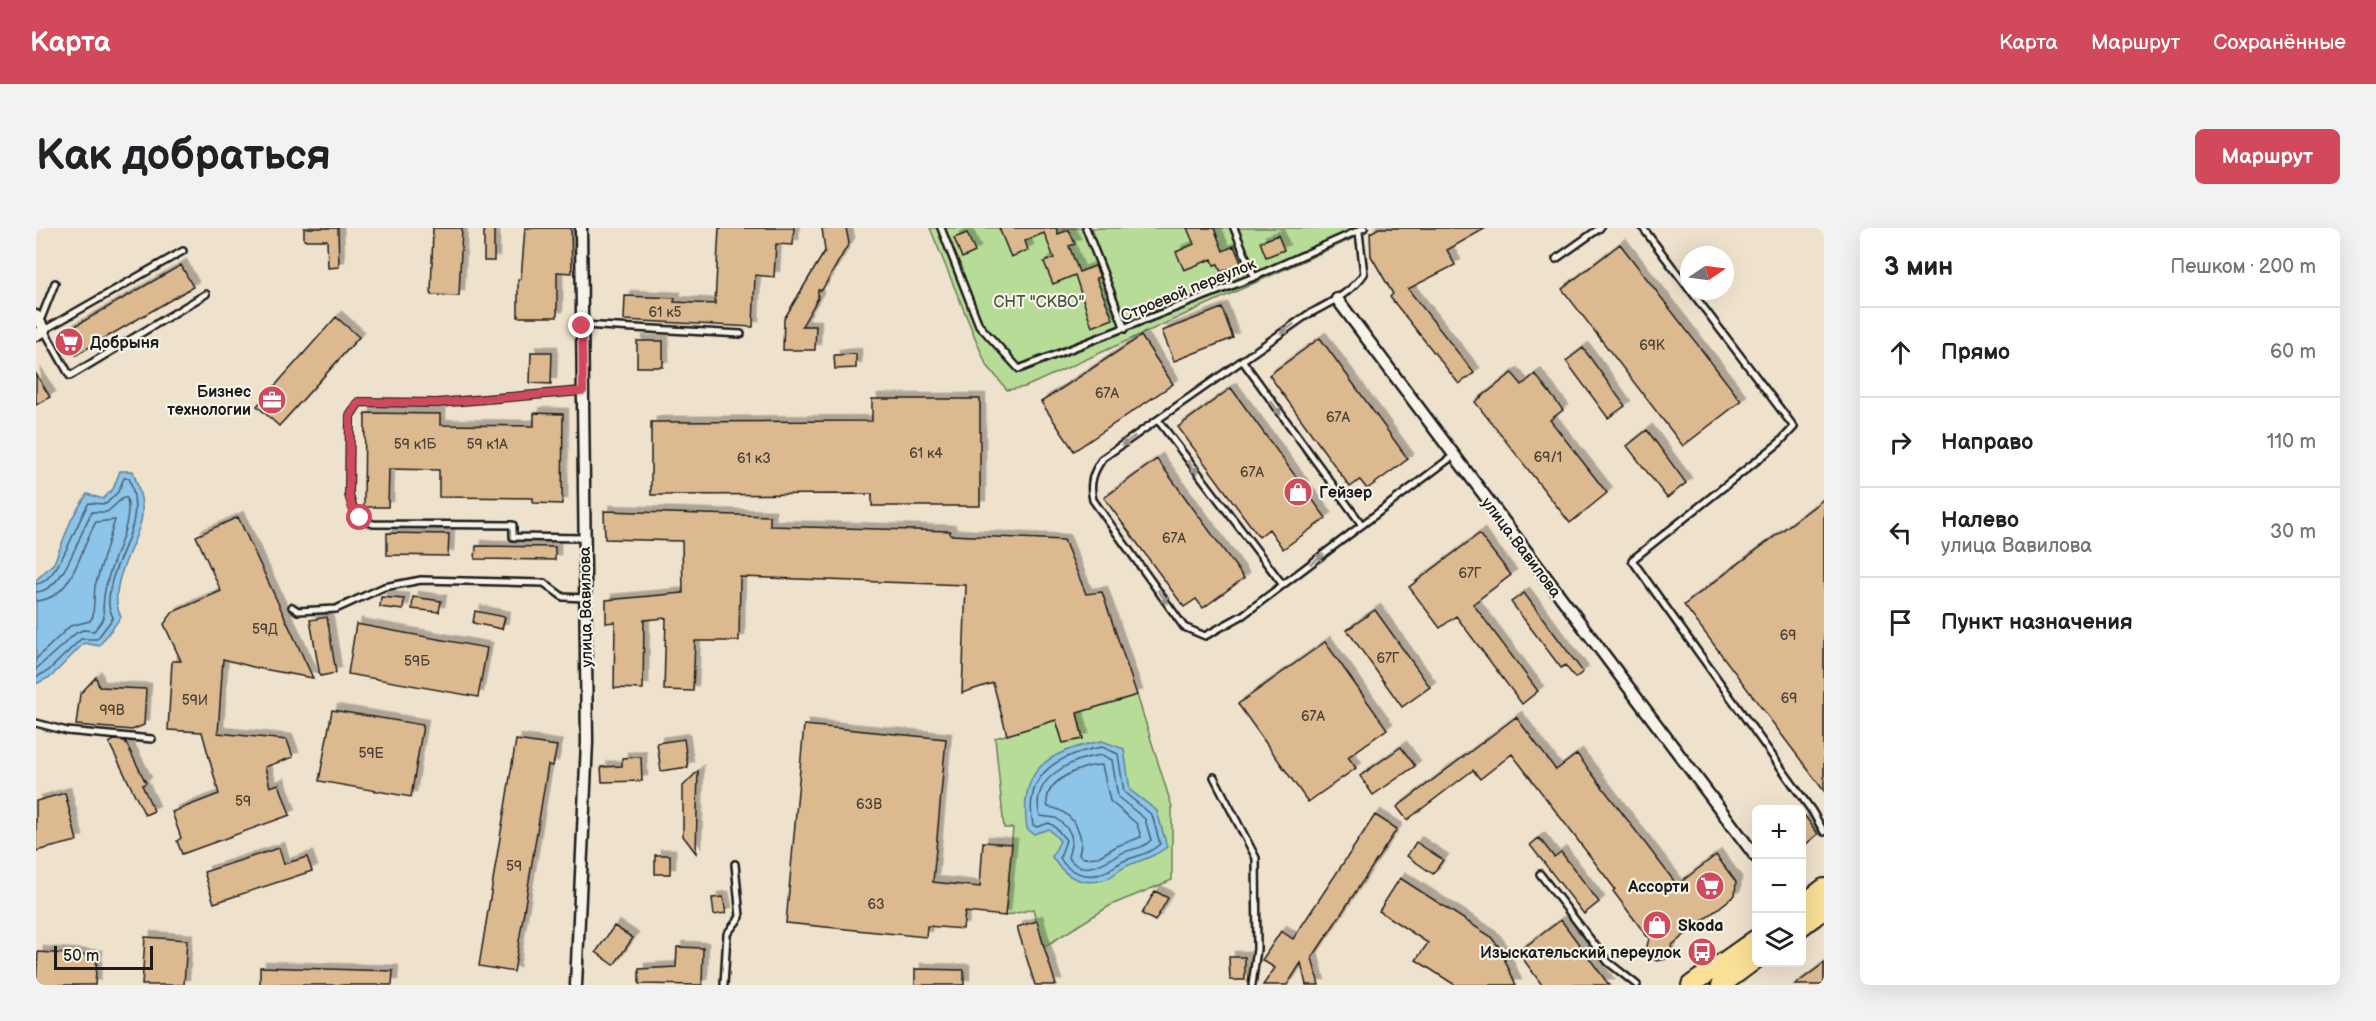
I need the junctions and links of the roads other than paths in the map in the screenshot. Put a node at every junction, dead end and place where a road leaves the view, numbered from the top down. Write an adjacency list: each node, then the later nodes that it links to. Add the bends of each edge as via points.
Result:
1 (581, 228): 17 (street, улица Вавилова)
2 (941, 228): 18 (lane, Строевой переулок, via 979,325 1019,369)
3 (1086, 228): 18 (lane)
4 (1234, 228): 10 (lane)
5 (1600, 228): 9 (lane)
6 (1643, 228): 11 (lane)
7 (1361, 230): 10 (lane, Строевой переулок); 14 (lane, via 1364,274)
8 (183, 251): 16 (lane)
9 (1556, 259)
10 (1254, 277): 18 (lane, Строевой переулок)
11 (1680, 277)
12 (55, 283): 16 (lane)
13 (206, 294): 16 (lane, via 70,375)
14 (1337, 299): 20 (lane, one-way to 20); 23 (street, улица Вавилова)
15 (1698, 300): 32 (lane, via 1794,427 1632,560)
16 (39, 326)
17 (582, 326): 19 (lane); 21 (street, улица Вавилова)
18 (1125, 328)
19 (741, 334)
20 (1242, 360): 22 (lane); 24 (lane, one-way to 24)
21 (583, 391): 25 (street, улица Вавилова); 25 (lane, via 437,403 359,402 350,416 349,495 360,518 373,524 513,525 513,537)
22 (1158, 420): 26 (lane, one-way to 26); 26 (lane, one-way to 26, via 1103,458 1090,486 1093,500 1184,627 1205,636 1243,615)
23 (1453, 456): 24 (lane); 33 (street, улица Вавилова)
24 (1362, 525): 26 (lane, one-way to 24)
25 (584, 538): 27 (street, улица Вавилова)
26 (1283, 585)
27 (585, 598): 28 (lane, via 563,597 544,583 421,580 384,588 336,609 298,611); 43 (street, улица Вавилова, via 587,742)
28 (292, 607)
29 (36, 723): 30 (lane, via 67,731)
30 (152, 739)
31 (1214, 777): 45 (lane, via 1256,858 1257,949)
32 (1824, 832)
33 (1752, 852)
34 (735, 864): 44 (lane, via 740,917 727,934)
35 (1540, 874): 46 (lane, via 1608,962)
36 (1824, 888): 37 (main road)
37 (1806, 902)
38 (1824, 909): 39 (main road)
39 (1806, 923)
40 (1752, 945): 42 (main road)
41 (1752, 962): 42 (main road)
42 (1729, 978): 47 (main road)
43 (576, 985)
44 (724, 985)
45 (1252, 985)
46 (1638, 985)
47 (1691, 985)

